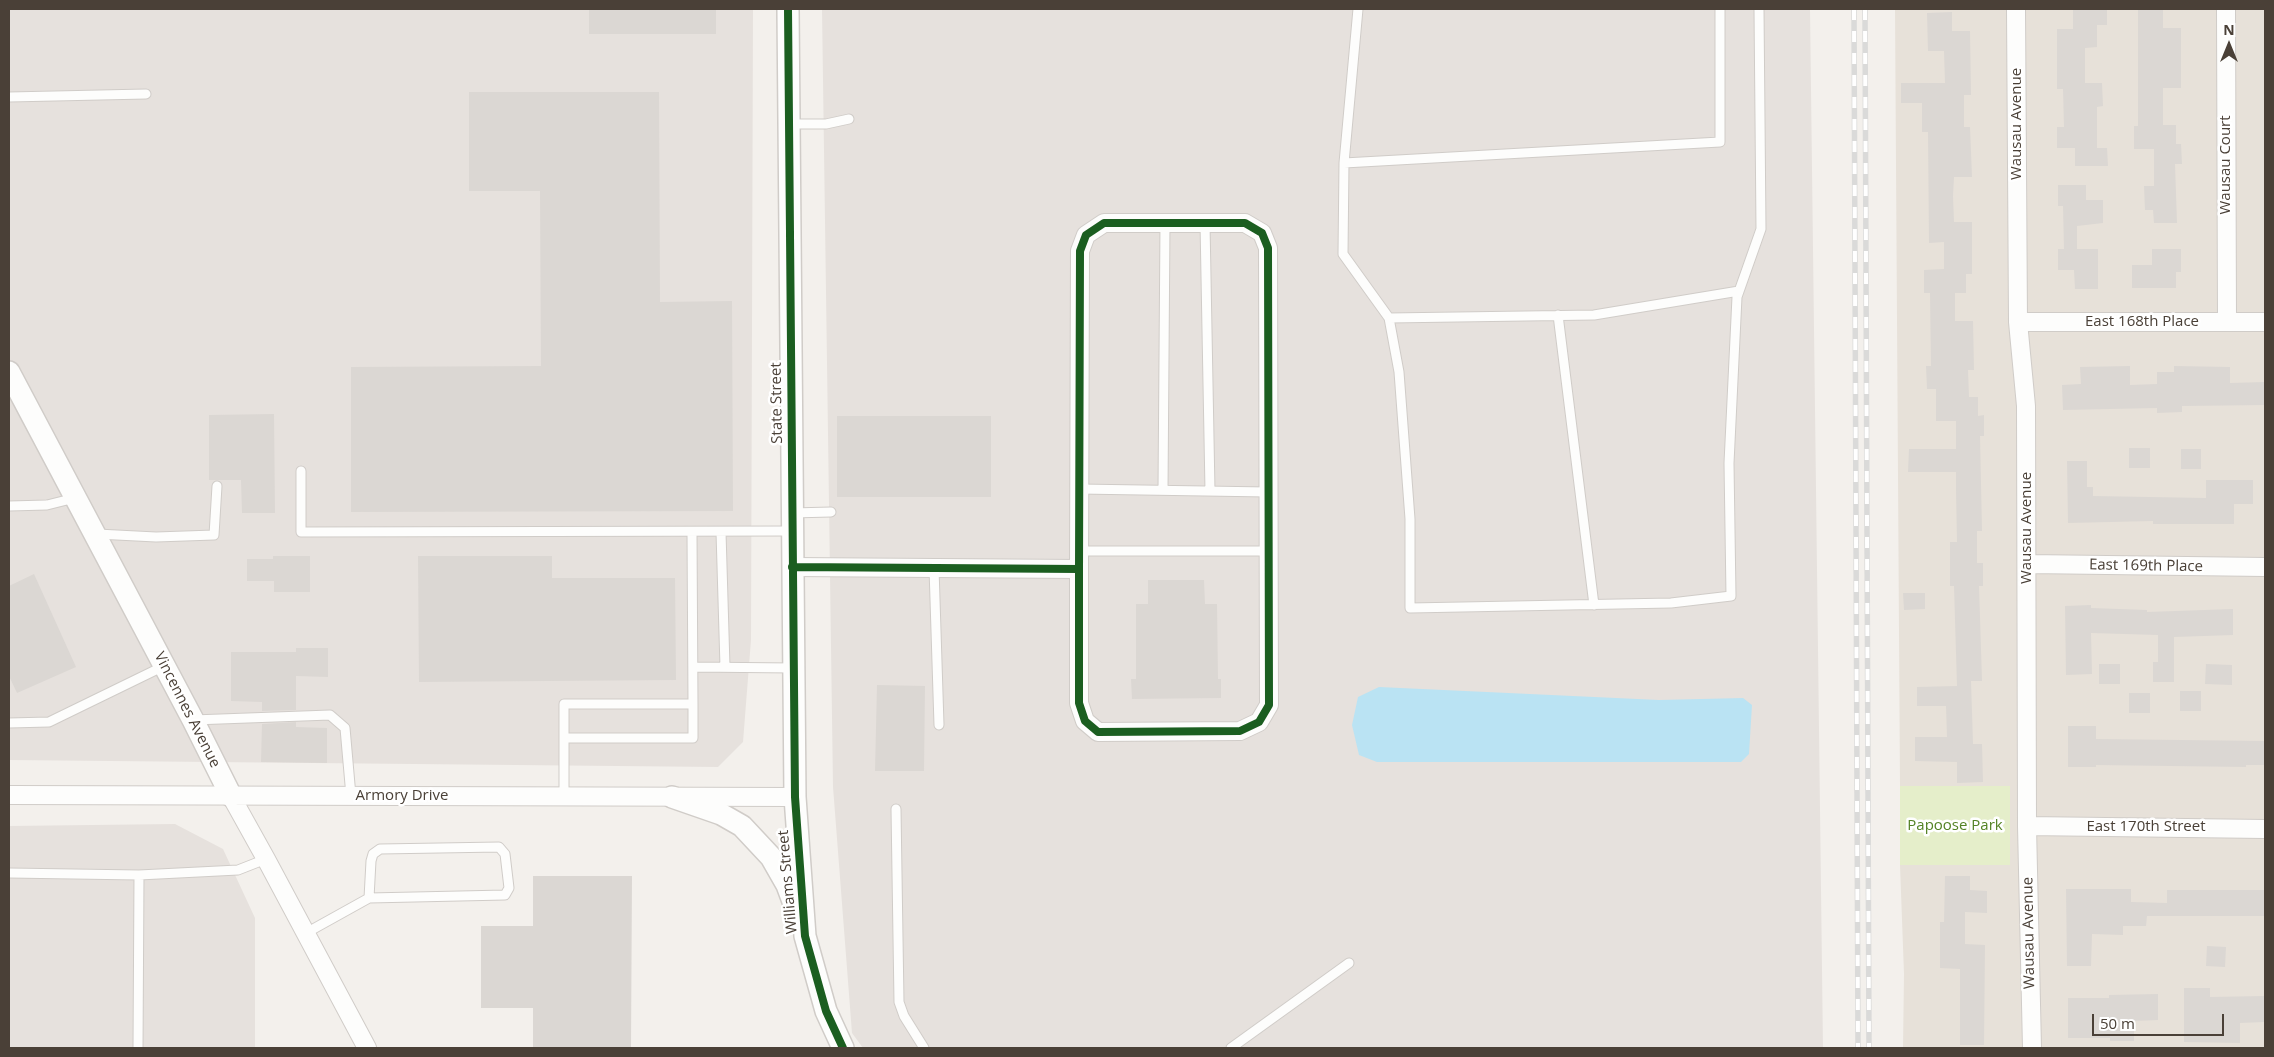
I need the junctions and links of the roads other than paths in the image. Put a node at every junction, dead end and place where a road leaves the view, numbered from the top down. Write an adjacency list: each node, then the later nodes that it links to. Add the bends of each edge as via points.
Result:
1 (788, 9): 10 (street, State Street)
2 (1358, 9): 11 (lane)
3 (1720, 9): 11 (lane, via 1720,142)
4 (1759, 9): 14 (lane, via 1762,229)
5 (2016, 9): 17 (street, Wausau Avenue)
6 (2226, 9): 18 (street, Wausau Court)
7 (146, 94): 8 (lane)
8 (9, 98)
9 (849, 119): 10 (lane, via 826,124)
10 (788, 124): 30 (street, State Street)
11 (1344, 163): 16 (lane, via 1343,254)
12 (1165, 224): 13 (street); 23 (street, via 1104,224 1086,235 1080,251); 24 (lane)
13 (1205, 224): 25 (lane); 26 (street, via 1245,223 1262,233 1268,248)
14 (1739, 291): 15 (lane, via 1594,314); 41 (lane, via 1736,297 1730,463 1731,596 1671,603)
15 (1558, 315): 16 (lane); 41 (lane)
16 (1389, 318): 41 (lane, via 1399,372 1410,519 1410,608)
17 (2018, 322): 18 (street, East 168th Place); 36 (street, Wausau Avenue, via 2026,406)
18 (2227, 322): 19 (street, East 168th Place)
19 (2265, 322)
20 (9, 372): 27 (street, Vincennes Avenue)
21 (301, 471): 31 (lane, via 301,532)
22 (217, 486): 33 (lane, via 214,535)
23 (1079, 489): 24 (lane); 34 (street)
24 (1163, 490): 25 (lane)
25 (1210, 491): 26 (lane)
26 (1268, 492): 35 (street)
27 (76, 498): 28 (lane, via 47,505); 33 (street, Vincennes Avenue)
28 (9, 506)
29 (831, 512): 30 (lane)
30 (792, 522): 32 (lane); 37 (street, State Street)
31 (692, 532): 32 (lane); 43 (lane)
32 (721, 532): 44 (lane)
33 (94, 534): 42 (street, Vincennes Avenue)
34 (1079, 551): 35 (lane); 40 (street)
35 (1268, 551): 40 (street, via 1269,704 1259,722 1240,731 1098,732 1086,721 1080,703)
36 (2028, 564): 38 (street, East 169th Place); 58 (street, Wausau Avenue)
37 (792, 567): 39 (street); 45 (street, State Street)
38 (2265, 567)
39 (934, 568): 40 (street); 49 (lane)
40 (1079, 569)
41 (1594, 605)
42 (164, 666): 47 (street, Vincennes Avenue); 48 (lane, via 49,722)
43 (693, 667): 44 (lane); 46 (lane)
44 (725, 668): 45 (lane)
45 (793, 668): 56 (street, State Street)
46 (693, 704): 50 (lane, via 693,738); 50 (lane, via 564,704)
47 (193, 720): 52 (street, Vincennes Avenue); 53 (lane, via 330,715 345,728)
48 (9, 723)
49 (938, 725)
50 (564, 738): 54 (lane)
51 (9, 795): 52 (street, Armory Drive)
52 (230, 796): 53 (street, Armory Drive); 60 (street, Vincennes Avenue)
53 (351, 796): 54 (street, Armory Drive)
54 (564, 796): 55 (street, Armory Drive)
55 (672, 796): 56 (street, Armory Drive); 65 (street, via 742,826 775,864 787,885)
56 (795, 797): 65 (street, Williams Street)
57 (896, 808): 70 (lane, via 899,1002)
58 (2027, 826): 59 (street, East 170th Street); 72 (street, Wausau Avenue)
59 (2265, 828)
60 (266, 858): 62 (lane, via 238,870); 64 (street, Vincennes Avenue)
61 (9, 873): 62 (lane)
62 (139, 875): 67 (lane)
63 (369, 898): 63 (lane, via 371,861 380,849 499,847 505,854 509,888 505,895); 64 (lane)
64 (306, 933): 68 (street, Vincennes Avenue)
65 (806, 936): 69 (street, Williams Street, via 826,1011)
66 (1349, 963): 71 (lane)
67 (138, 1048)
68 (367, 1048)
69 (843, 1048)
70 (924, 1048)
71 (1231, 1048)
72 (2032, 1048)

